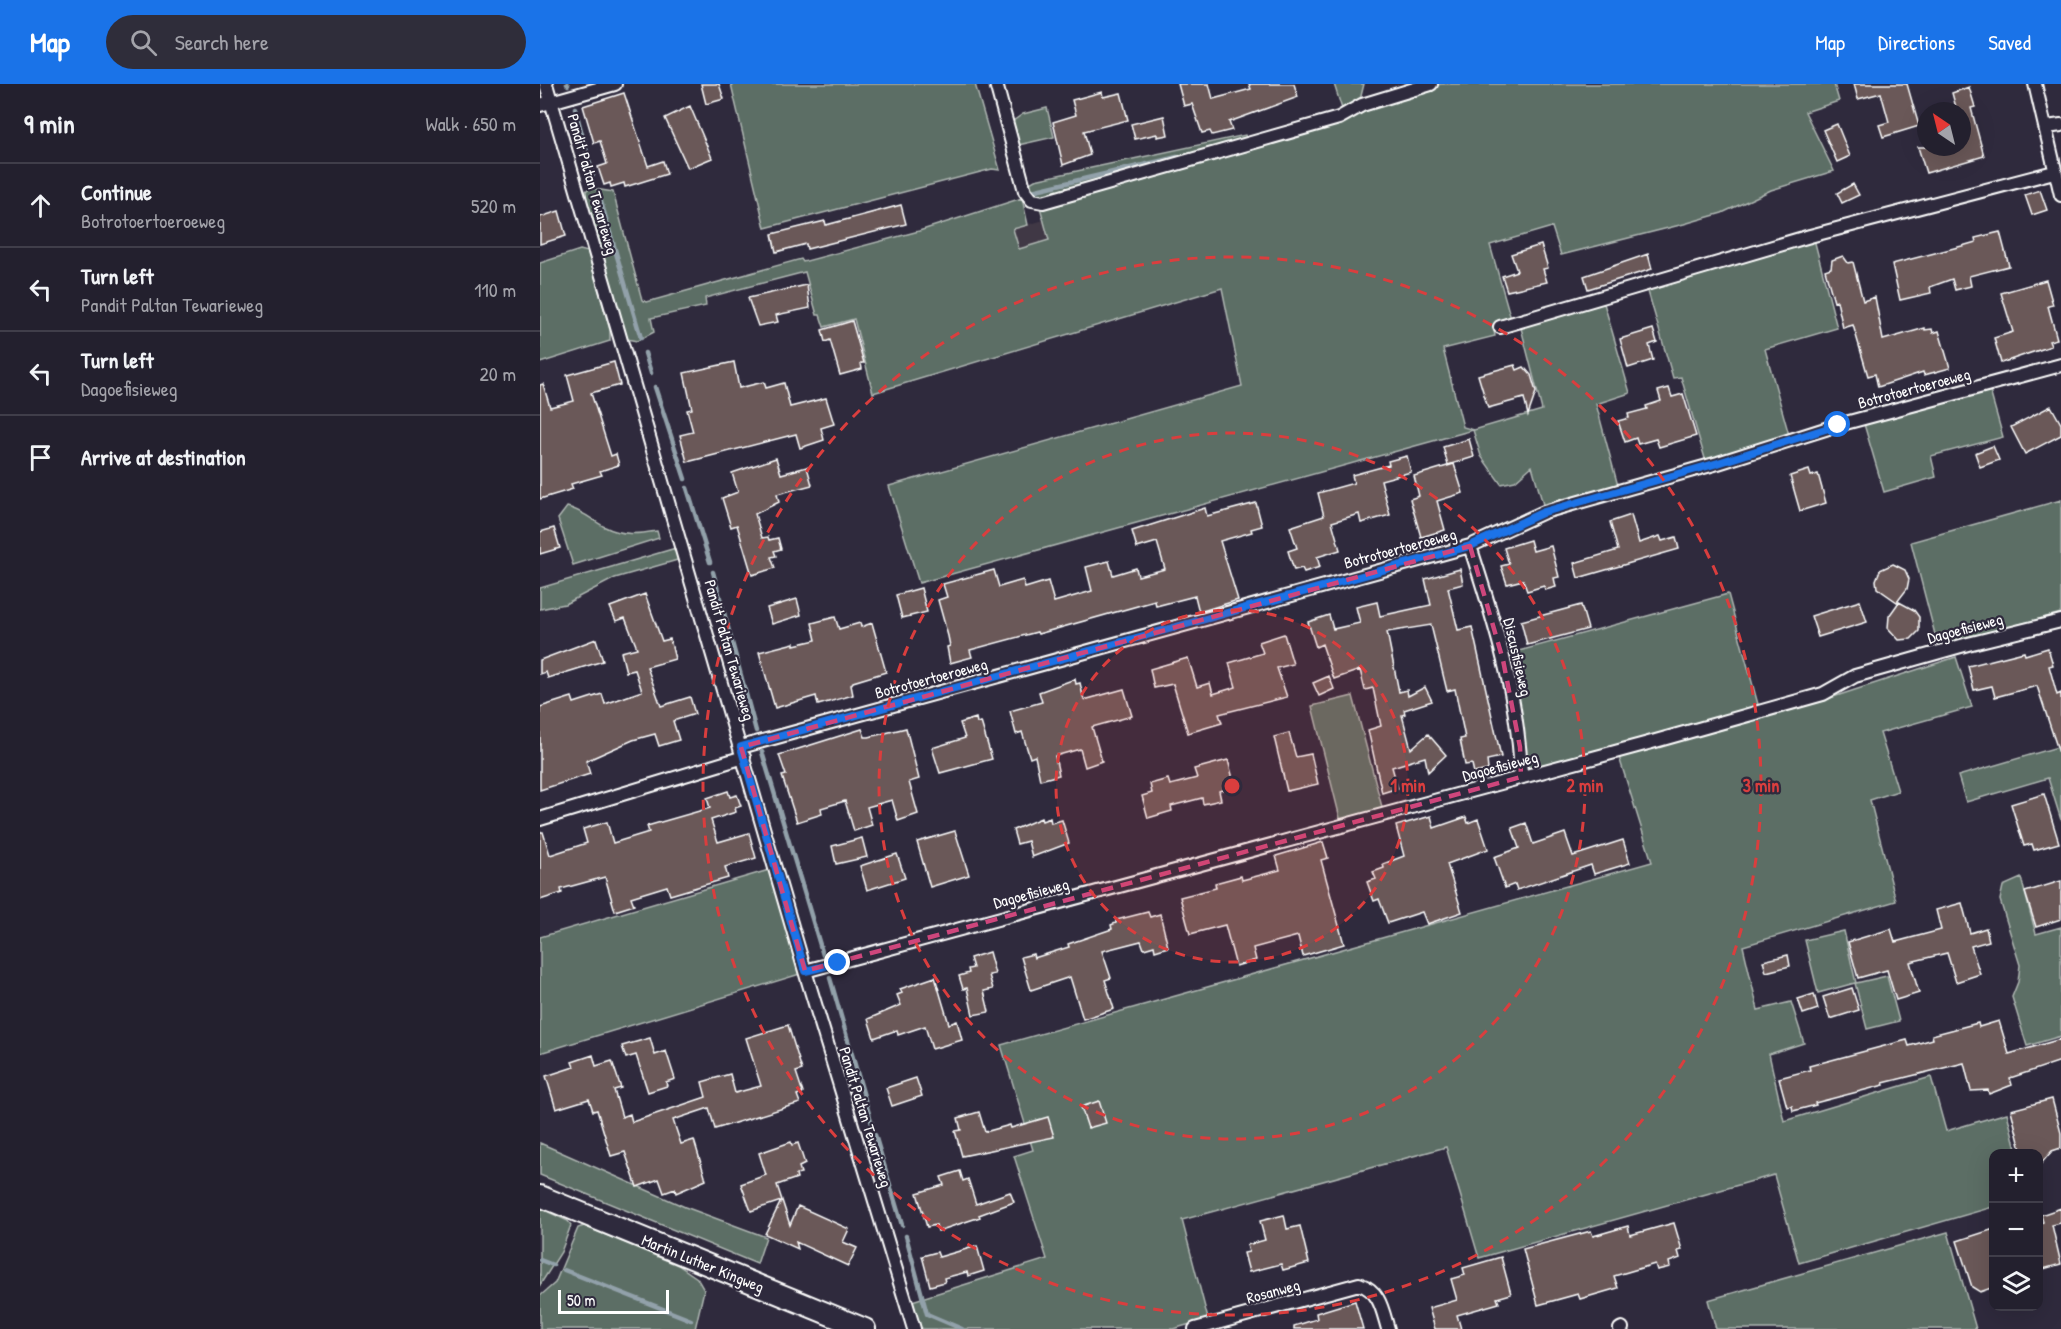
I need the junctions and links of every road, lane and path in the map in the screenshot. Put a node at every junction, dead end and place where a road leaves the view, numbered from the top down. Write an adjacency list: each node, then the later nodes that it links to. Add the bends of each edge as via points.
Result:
1 (546, 84): 6 (street, Pandit Paltan Tewarieweg)
2 (615, 84): 6 (street)
3 (996, 84): 4 (street, via 1025,191 1032,200 1043,202 1339,118 1362,105)
4 (1431, 84)
5 (2035, 84): 8 (street)
6 (546, 104): 15 (street, Pandit Paltan Tewarieweg)
7 (2061, 125): 8 (street)
8 (2047, 127): 9 (street)
9 (2054, 171): 10 (street); 11 (street)
10 (2061, 195)
11 (1500, 327)
12 (2061, 365): 13 (street, Botrotoertoeroeweg, via 1838,425 1544,512)
13 (1470, 546): 15 (street, Botrotoertoeroeweg); 16 (street, Discusfisieweg, via 1503,660 1520,747)
14 (2061, 621): 16 (street, Dagoefisieweg, via 1855,676 1812,698)
15 (742, 752): 17 (street, Botrotoertoeroeweg); 18 (street, Pandit Paltan Tewarieweg)
16 (1521, 777): 18 (street, Dagoefisieweg)
17 (540, 819)
18 (805, 971): 21 (street, Pandit Paltan Tewarieweg)
19 (540, 1196): 20 (main road, Martin Luther Kingweg)
20 (866, 1329)
21 (914, 1329)
22 (1195, 1329): 23 (street, Rosanweg, via 1359,1284 1371,1288 1378,1298)
23 (1388, 1329)

